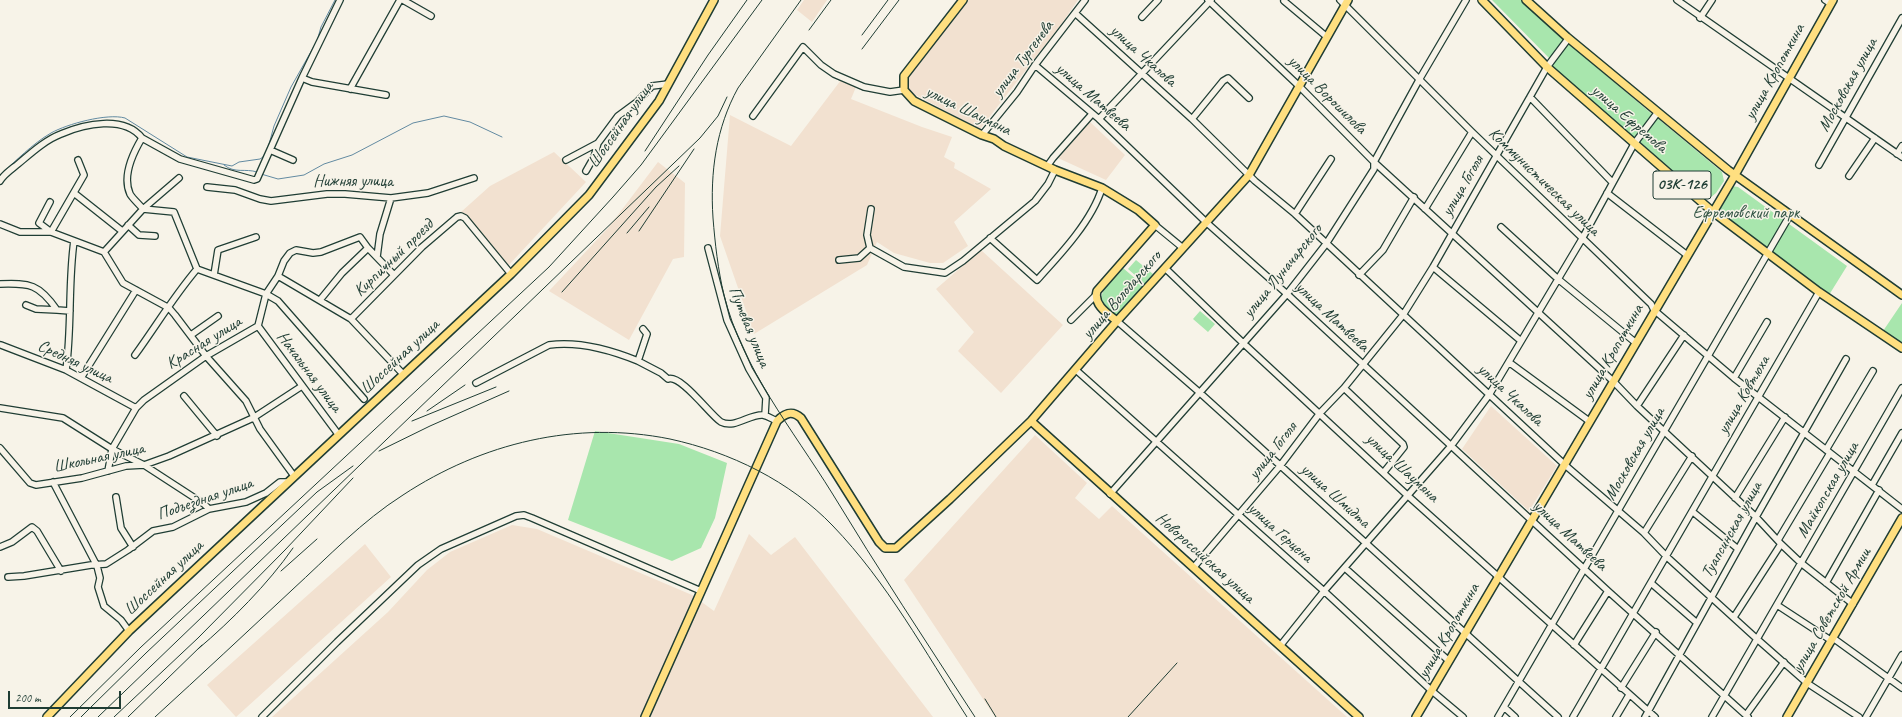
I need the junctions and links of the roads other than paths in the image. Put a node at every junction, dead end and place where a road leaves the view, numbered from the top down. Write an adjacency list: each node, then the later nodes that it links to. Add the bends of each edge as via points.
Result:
1 (340, 0): 26 (street)
2 (402, 0): 17 (street); 31 (street)
3 (714, 0): 29 (main road, Шоссейная улица)
4 (963, 0): 32 (main road, via 904,76)
5 (1085, 0): 16 (street, улица Тургенева)
6 (1158, 0): 18 (street)
7 (1210, 0): 25 (street); 30 (street, улица Ворошилова)
8 (1466, 0): 28 (street, улица Луначарского)
9 (1482, 0): 24 (main road, улица Ефремова / 03К-126)
10 (1526, 0): 22 (main road, улица Ефремова / 03К-126)
11 (1677, 0): 19 (street)
12 (1712, 0): 19 (street)
13 (1284, 1): 21 (street)
14 (1830, 1): 27 (main road, улица Кропоткина)
15 (1344, 2): 21 (main road, улица Володарского); 28 (street, Коммунистическая улица)
16 (1075, 13): 23 (street, улица Тургенева); 25 (street, улица Чкалова)
17 (431, 16)
18 (1142, 17)
19 (1700, 18): 27 (street)
20 (1902, 18): 39 (street, Московская улица)
21 (1327, 37): 30 (main road, улица Володарского)
22 (1568, 39): 24 (street, улица Гоголя); 36 (main road, улица Ефремова / 03К-126)
23 (1035, 65): 37 (street, улица Матвеева); 43 (street, улица Тургенева)
24 (1547, 67): 34 (street, улица Гоголя); 47 (main road, улица Ефремова / 03К-126)
25 (1141, 74): 40 (street); 41 (street, улица Чкалова)
26 (302, 78): 31 (street); 49 (street)
27 (1788, 79): 39 (street); 62 (main road, улица Кропоткина)
28 (1419, 80): 42 (street, Коммунистическая улица); 56 (street, улица Луначарского)
29 (668, 84): 46 (street, Шоссейная улица, via 652,86 637,102 618,116); 108 (main road, Шоссейная улица, via 655,107 589,195)
30 (1300, 87): 56 (street, улица Ворошилова); 61 (main road, улица Володарского)
31 (350, 89): 33 (street)
32 (904, 90): 38 (street, улица Шаумяна, via 890,92 864,87 821,65 803,47); 43 (main road, улица Шаумяна, via 914,101)
33 (386, 95)
34 (1530, 97): 50 (street, улица Гоголя); 67 (street)
35 (1249, 98): 41 (street, via 1228,78)
36 (1658, 112): 47 (street); 62 (main road, улица Ефремова / 03К-126)
37 (1092, 114): 40 (street, улица Матвеева); 57 (street)
38 (753, 116)
39 (1846, 117): 45 (street); 58 (street, Московская улица)
40 (1099, 119): 81 (street, улица Матвеева)
41 (1192, 119): 61 (street, улица Чкалова)
42 (1472, 132): 50 (street, Коммунистическая улица); 77 (street)
43 (982, 136): 59 (main road, улица Шаумяна, via 994,139)
44 (142, 138): 49 (street, via 180,159 254,180 258,177); 66 (street, via 138,133 112,122 94,124 60,134 23,160); 75 (street, via 135,150 128,175 131,195)
45 (1875, 138): 51 (street); 63 (street)
46 (598, 143): 55 (street, Шоссейная улица); 60 (street, Шоссейная улица)
47 (1634, 144): 67 (street); 78 (main road, улица Ефремова / 03К-126)
48 (1902, 146): 51 (street)
49 (270, 150): 54 (street)
50 (1496, 155): 89 (street, улица Гоголя); 93 (street, Коммунистическая улица)
51 (1900, 156)
52 (1331, 159): 79 (street)
53 (78, 160): 70 (street, via 84,175)
54 (293, 160)
55 (566, 160)
56 (1374, 162): 72 (street, улица Ворошилова); 95 (street, улица Луначарского, via 1374,169)
57 (1048, 165)
58 (1819, 165)
59 (1055, 170): 69 (main road, улица Шаумяна); 92 (street, via 1037,198)
60 (586, 171)
61 (1249, 175): 79 (street, улица Чкалова); 81 (main road, улица Володарского)
62 (1735, 175): 78 (main road, улица Кропоткина); 80 (main road, улица Ефремова / 03К-126)
63 (1849, 176)
64 (179, 178): 75 (street)
65 (474, 178): 73 (street, Нижняя улица, via 428,193)
66 (0, 181)
67 (1612, 182): 71 (street)
68 (207, 187): 73 (street, Нижняя улица, via 235,190 271,201 327,194)
69 (1102, 188): 84 (main road, улица Шаумяна, via 1138,210); 92 (street, via 1075,236 1037,280)
70 (74, 192): 86 (street); 88 (street)
71 (1607, 193): 93 (street); 102 (street)
72 (1414, 197): 77 (street, улица Ворошилова); 111 (street, via 1383,250)
73 (390, 198): 103 (street, via 380,234)
74 (50, 202): 88 (street, via 39,223)
75 (143, 209): 83 (street); 107 (street, via 174,212)
76 (871, 209): 98 (street, via 866,236)
77 (1425, 209): 89 (street, улица Ворошилова)
78 (1713, 212): 101 (main road, улица Ефремова / 03К-126); 102 (main road, улица Кропоткина)
79 (1295, 214): 95 (street, улица Чкалова)
80 (1790, 215): 101 (street, Московская улица); 119 (main road, улица Ефремова / 03К-126)
81 (1207, 223): 99 (main road, улица Володарского); 118 (street, улица Матвеева)
82 (2, 225): 87 (street); 88 (street, via 20,232)
83 (128, 225): 86 (street); 90 (street, via 139,235)
84 (1155, 225): 99 (street, улица Шаумяна); 120 (main road, улица Володарского, via 1104,282)
85 (1501, 226): 113 (street)
86 (122, 231): 100 (street)
87 (0, 232)
88 (51, 232): 94 (street)
89 (1451, 234): 105 (street, улица Гоголя); 127 (street, улица Ворошилова)
90 (155, 236)
91 (256, 237): 109 (street, via 218,250)
92 (990, 238): 98 (street, via 945,273 904,267)
93 (1582, 239): 113 (street); 125 (street, Коммунистическая улица, via 1651,304)
94 (74, 241): 100 (street); 126 (street)
95 (1326, 244): 111 (street, улица Чкалова); 118 (street, улица Луначарского)
96 (368, 248): 103 (street, Красная улица); 112 (street, Красная улица, via 360,237 321,252 296,250 290,253); 121 (street, via 342,273)
97 (708, 248): 170 (street, Путевая улица, via 727,320 749,369 766,398)
98 (870, 248): 104 (street, via 858,258)
99 (1183, 248): 106 (main road, улица Володарского)
100 (104, 252): 115 (street, via 118,278)
101 (1767, 254): 116 (main road, улица Ефремова / 03К-126); 144 (street, Московская улица)
102 (1687, 255): 125 (main road, улица Кропоткина)
103 (377, 257): 110 (street, Красная улица)
104 (839, 260)
105 (1433, 267): 128 (street, улица Гоголя); 138 (street)
106 (1165, 268): 132 (main road, улица Володарского); 139 (street, улица Шаумяна)
107 (197, 269): 109 (street); 123 (street)
108 (510, 274): 110 (street, Кирпичный проезд, via 461,216); 153 (main road, Шоссейная улица)
109 (214, 275): 117 (street)
110 (394, 275): 130 (street, Кирпичный проезд)
111 (1359, 275): 128 (street, улица Чкалова)
112 (278, 276): 117 (street, Красная улица); 121 (street)
113 (1558, 279): 127 (street); 140 (street)
114 (0, 284): 124 (street, via 23,283 37,288)
115 (136, 290): 123 (street); 154 (street)
116 (1819, 292): 142 (main road, улица Ефремова / 03К-126); 164 (street, улица Ковтюха)
117 (266, 294): 134 (street, Красная улица); 165 (street, via 278,302)
118 (1287, 294): 139 (street, улица Луначарского); 149 (street, улица Матвеева)
119 (1902, 294)
120 (1096, 295): 131 (street, улица Володарского); 132 (main road, улица Шмидта, via 1101,307)
121 (320, 300): 130 (street)
122 (26, 305): 124 (street, via 36,309)
123 (168, 308): 136 (street); 143 (street)
124 (56, 310): 126 (street)
125 (1654, 310): 137 (street, Коммунистическая улица); 140 (main road, улица Кропоткина)
126 (70, 311): 150 (street)
127 (1538, 312): 138 (street); 156 (street, улица Ворошилова)
128 (1403, 315): 149 (street, улица Гоголя); 162 (street, улица Чкалова)
129 (218, 316): 136 (street)
130 (351, 319): 153 (street)
131 (1071, 320)
132 (1117, 321): 151 (main road, улица Володарского); 161 (street, улица Шмидта)
133 (1767, 322): 155 (street)
134 (258, 326): 145 (street, Красная улица); 158 (street, Начальная улица)
135 (643, 330): 147 (street, via 648,334)
136 (191, 335): 145 (street)
137 (1684, 335): 144 (street, Коммунистическая улица); 166 (street)
138 (1521, 341): 148 (street)
139 (1242, 342): 161 (street, улица Луначарского); 169 (street, улица Шаумяна)
140 (1636, 343): 156 (main road, улица Кропоткина)
141 (1, 345): 150 (street, Средняя улица)
142 (1902, 348)
143 (135, 355)
144 (1708, 355): 155 (street, Коммунистическая улица); 176 (street, Московская улица)
145 (206, 356): 168 (street, Красная улица); 172 (street, via 246,400)
146 (1846, 359): 177 (street, Туапсинская улица)
147 (638, 361): 157 (street, via 594,348 549,345); 170 (street, via 683,385 725,423 732,424)
148 (1510, 363): 162 (street); 175 (street)
149 (1363, 365): 159 (street, улица Гоголя); 182 (street, улица Матвеева)
150 (66, 370): 154 (street, Средняя улица)
151 (1076, 370): 174 (main road, улица Володарского); 181 (street, улица Герцена)
152 (1873, 372): 185 (street)
153 (403, 374): 179 (main road, Шоссейная улица)
154 (81, 378): 168 (street, Средняя улица)
155 (1734, 378): 164 (street, Коммунистическая улица)
156 (1613, 381): 166 (street, улица Ворошилова); 175 (main road, улица Кропоткина)
157 (476, 383)
158 (302, 386): 172 (street, Школьная улица); 179 (street, Начальная улица)
159 (1344, 388): 169 (street, улица Гоголя); 191 (street, via 1403,444 1401,452)
160 (1902, 388): 192 (street, Майкопская улица)
161 (1199, 392): 181 (street, улица Луначарского); 189 (street, улица Шмидта)
162 (1489, 395): 182 (street); 188 (street, улица Чкалова)
163 (184, 396): 180 (street)
164 (1760, 396): 171 (street, Коммунистическая улица); 194 (street, улица Ковтюха)
165 (364, 399)
166 (1637, 406): 176 (street, улица Ворошилова)
167 (0, 408): 184 (street, via 63,418)
168 (136, 408): 184 (street, Красная улица)
169 (1320, 413): 189 (street, улица Гоголя); 191 (street, улица Шаумяна)
170 (764, 415): 173 (street)
171 (1785, 417): 177 (street, Коммунистическая улица); 202 (street)
172 (253, 418): 180 (street, Школьная улица); 193 (street)
173 (777, 421): 174 (main road, улица Володарского, via 793,412 802,418 882,546 892,549 902,543); 228 (main road)
174 (1031, 421): 199 (main road, Новороссийская улица)
175 (1589, 421): 188 (main road, улица Кропоткина)
176 (1665, 432): 186 (street, улица Ворошилова); 205 (street, Московская улица)
177 (1804, 432): 185 (street, Коммунистическая улица); 208 (street, Туапсинская улица)
178 (1902, 433): 197 (street)
179 (338, 434): 193 (main road, Шоссейная улица)
180 (216, 436): 187 (street, Школьная улица)
181 (1156, 442): 199 (street, улица Луначарского); 207 (street, улица Герцена)
182 (1451, 446): 200 (street); 210 (street, улица Матвеева)
183 (0, 448): 195 (street, Школьная улица, via 30,483 36,486)
184 (112, 449): 187 (street); 190 (street)
185 (1828, 452): 192 (street, Коммунистическая улица); 212 (street)
186 (1692, 456): 194 (street, улица Ворошилова); 211 (street)
187 (144, 465): 190 (street, Школьная улица); 203 (street)
188 (1565, 465): 205 (street, улица Чкалова); 210 (main road, улица Кропоткина)
189 (1280, 466): 207 (street, улица Гоголя); 213 (street, улица Шмидта)
190 (108, 471): 195 (street, Школьная улица)
191 (1384, 472): 200 (street, улица Шаумяна)
192 (1855, 472): 197 (street, Коммунистическая улица); 218 (street, Майкопская улица)
193 (294, 476): 196 (main road, Шоссейная улица)
194 (1712, 478): 202 (street, улица Ворошилова); 206 (street, улица Ковтюха)
195 (53, 482): 219 (street)
196 (288, 482): 203 (street, Подъездная улица, via 280,482 266,493 246,502); 238 (main road, Шоссейная улица)
197 (1872, 484): 198 (street, Коммунистическая улица)
198 (1879, 490): 204 (street, Коммунистическая улица); 227 (street)
199 (1110, 494): 220 (main road, Новороссийская улица)
200 (1407, 495): 213 (street); 224 (street, улица Шаумяна)
201 (116, 497): 214 (street, via 121,528)
202 (1735, 498): 208 (street, улица Ворошилова)
203 (209, 509): 214 (street, Подъездная улица, via 173,527 153,531)
204 (1902, 509)
205 (1619, 511): 211 (street, улица Чкалова); 222 (street, Московская улица)
206 (1693, 512): 216 (street); 217 (street, улица Ковтюха)
207 (1239, 515): 220 (street, улица Гоголя); 229 (street, улица Герцена)
208 (1756, 517): 212 (street, улица Ворошилова); 216 (street, Туапсинская улица)
209 (1902, 518): 232 (main road, улица Советской Армии)
210 (1532, 520): 222 (street, улица Матвеева); 224 (main road, улица Кропоткина)
211 (1644, 532): 217 (street, улица Чкалова)
212 (1780, 542): 218 (street, улица Ворошилова); 235 (street)
213 (1366, 543): 221 (street); 239 (street, улица Шмидта)
214 (133, 547): 219 (street, Подъездная улица, via 106,564)
215 (0, 548): 223 (street, via 32,527 37,531)
216 (1738, 549): 231 (street, Туапсинская улица)
217 (1667, 557): 226 (street, улица Ковтюха); 231 (street, улица Чкалова)
218 (1801, 563): 227 (street, улица Ворошилова); 233 (street, Майкопская улица)
219 (97, 566): 223 (street, Подъездная улица); 238 (street, Шоссейная улица, via 100,578 98,587 104,606 121,620)
220 (1194, 567): 244 (main road, Новороссийская улица)
221 (1345, 568): 229 (street); 247 (street)
222 (1585, 569): 230 (street, улица Матвеева); 237 (street, Московская улица)
223 (60, 571): 225 (street, Подъездная улица)
224 (1499, 576): 237 (street, улица Шаумяна); 239 (main road, улица Кропоткина)
225 (8, 577)
226 (1651, 583): 234 (street, улица Ковтюха); 236 (street)
227 (1826, 583): 232 (street, улица Ворошилова)
228 (701, 591): 262 (street, via 532,518 516,516 441,549 418,565 336,642); 263 (main road)
229 (1324, 591): 244 (street); 255 (street, улица Герцена)
230 (1608, 591): 234 (street, улица Матвеева); 243 (street, улица Матвеева)
231 (1711, 597): 235 (street, улица Чкалова); 236 (street, Туапсинская улица)
232 (1853, 604): 242 (main road, улица Советской Армии)
233 (1777, 605): 241 (street, Майкопская улица); 242 (street)
234 (1634, 613): 240 (street, улица Матвеева); 249 (street, улица Ковтюха)
235 (1734, 617): 241 (street, улица Чкалова)
236 (1697, 623): 245 (street, Туапсинская улица)
237 (1551, 625): 243 (street, улица Шаумяна); 251 (street, Московская улица)
238 (129, 631): 261 (main road, Шоссейная улица)
239 (1466, 632): 247 (main road, улица Кропоткина); 251 (street, улица Шмидта)
240 (1656, 632): 245 (street, улица Матвеева); 253 (street)
241 (1758, 639): 248 (street, улица Чкалова); 256 (street, Майкопская улица)
242 (1833, 639): 250 (street); 252 (main road, улица Советской Армии)
243 (1574, 645): 249 (street, улица Шаумяна)
244 (1280, 646): 264 (main road, Новороссийская улица)
245 (1680, 654): 256 (street, улица Матвеева); 259 (street, Туапсинская улица)
246 (1902, 655): 250 (street)
247 (1449, 661): 255 (main road, улица Кропоткина)
248 (1784, 662): 252 (street, улица Чкалова); 260 (street)
249 (1601, 669): 253 (street, улица Шаумяна); 270 (street, улица Ковтюха)
250 (1888, 678): 254 (street); 277 (street)
251 (1519, 681): 258 (street, Московская улица); 269 (street, улица Шмидта)
252 (1807, 683): 275 (main road, улица Советской Армии); 276 (street, улица Чкалова)
253 (1621, 688): 257 (street, улица Шаумяна)
254 (1902, 688)
255 (1432, 691): 265 (main road, улица Кропоткина); 266 (street, улица Герцена)
256 (1725, 694): 260 (street, улица Матвеева); 274 (street, Майкопская улица)
257 (1629, 695): 259 (street, улица Шаумяна); 271 (street)
258 (1504, 707): 267 (street, Московская улица); 268 (street)
259 (1649, 711): 272 (street, Туапсинская улица); 273 (street, улица Шаумяна)
260 (1747, 716)
261 (47, 717)
262 (262, 717)
263 (645, 717)
264 (1359, 717)
265 (1416, 717)
266 (1464, 717)
267 (1498, 717)
268 (1515, 717)
269 (1558, 717)
270 (1574, 717)
271 (1616, 717)
272 (1645, 717)
273 (1654, 717)
274 (1712, 717)
275 (1787, 717)
276 (1859, 717)
277 (1866, 717)

